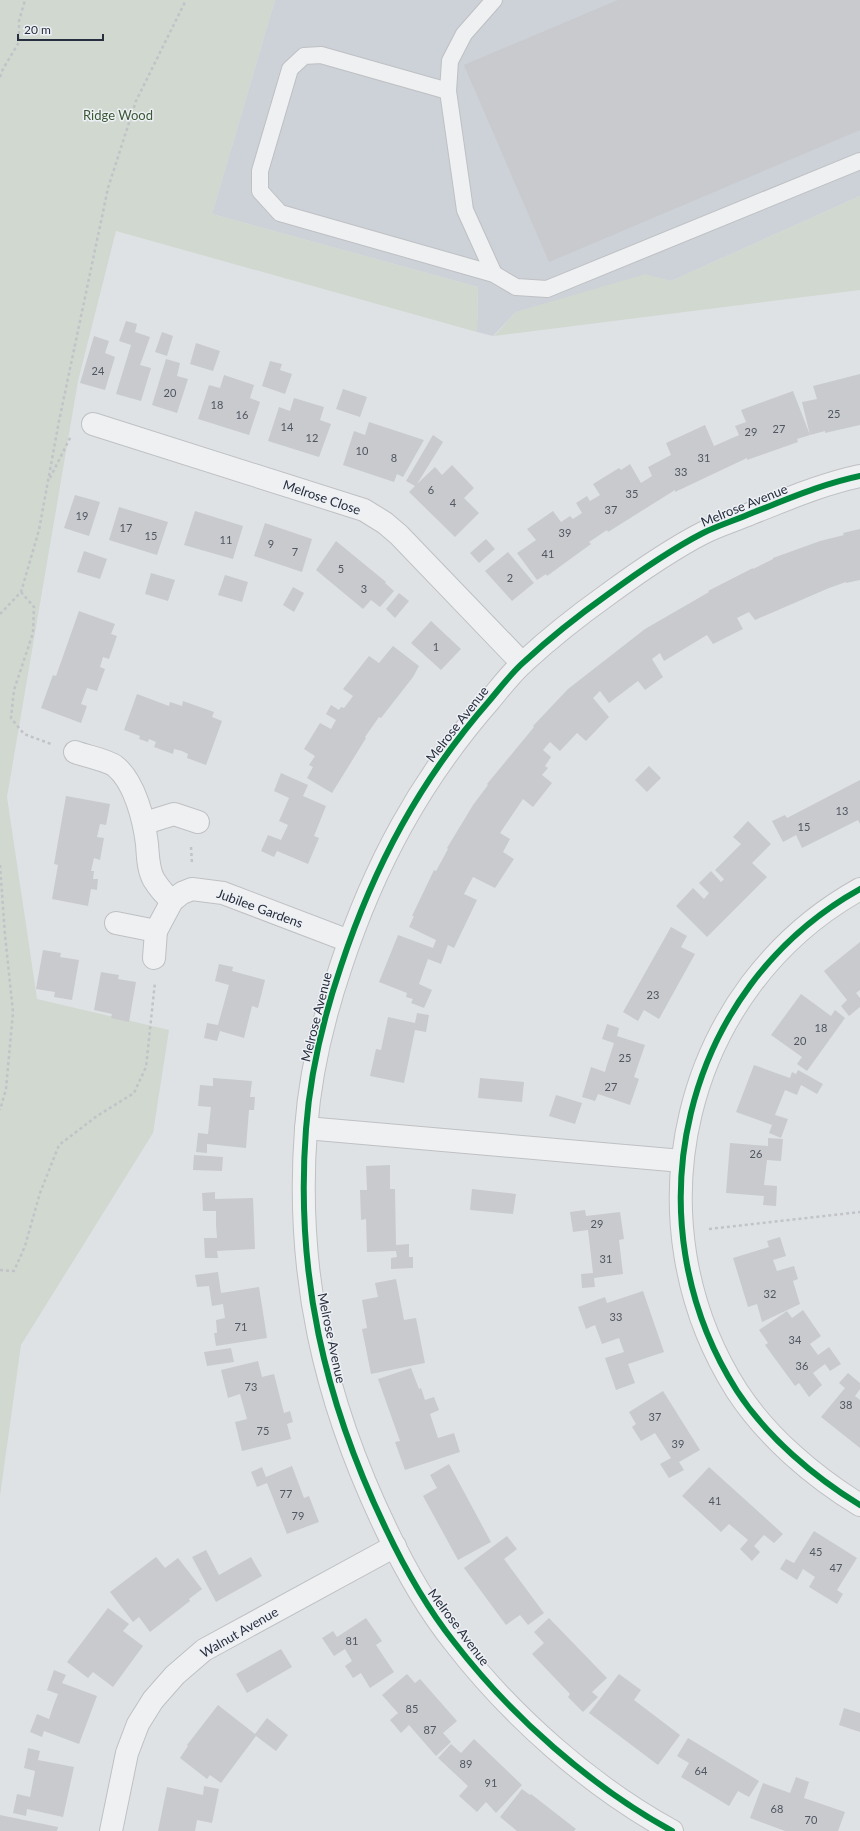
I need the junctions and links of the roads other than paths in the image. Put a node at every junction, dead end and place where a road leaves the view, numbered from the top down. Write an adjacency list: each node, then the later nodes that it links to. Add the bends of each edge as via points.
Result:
1 (494, 0): 2 (lane, via 464,34 450,60)
2 (448, 90): 4 (lane, via 465,210); 4 (lane, via 321,55 304,56 290,69 260,171 260,191 280,213)
3 (860, 161): 4 (lane, via 547,289 516,287)
4 (494, 274)
5 (93, 424): 7 (street, Melrose Close, via 364,510 399,535)
6 (860, 476): 7 (street, Melrose Avenue, via 832,482 703,533 637,573)
7 (522, 663): 15 (street, Melrose Avenue, via 436,767 400,826 376,873)
8 (74, 752): 10 (street, via 114,765 123,774)
9 (198, 822): 10 (street, via 174,814)
10 (145, 823): 12 (street, via 154,879)
11 (860, 889): 18 (street, via 806,925 773,957 745,993 721,1031 703,1073 690,1116)
12 (172, 901): 14 (street, Jubilee Gardens); 15 (street, Jubilee Gardens, via 192,889 223,893)
13 (116, 923): 14 (street)
14 (156, 931): 16 (street, Jubilee Gardens)
15 (349, 941): 17 (street, Melrose Avenue, via 327,1008 314,1067)
16 (154, 958)
17 (306, 1128): 18 (street); 20 (street, Melrose Avenue, via 306,1255 315,1320 334,1401 370,1495)
18 (682, 1161): 19 (street, via 682,1233 687,1269 700,1314 714,1347 738,1391 763,1423 799,1460 833,1488)
19 (860, 1505)
20 (394, 1546): 21 (street, Walnut Avenue, via 204,1650 175,1675 153,1700 138,1724 127,1753); 22 (street, Melrose Avenue, via 419,1592 452,1640 487,1682 538,1733 589,1776 650,1819)
21 (111, 1831)
22 (672, 1831)

